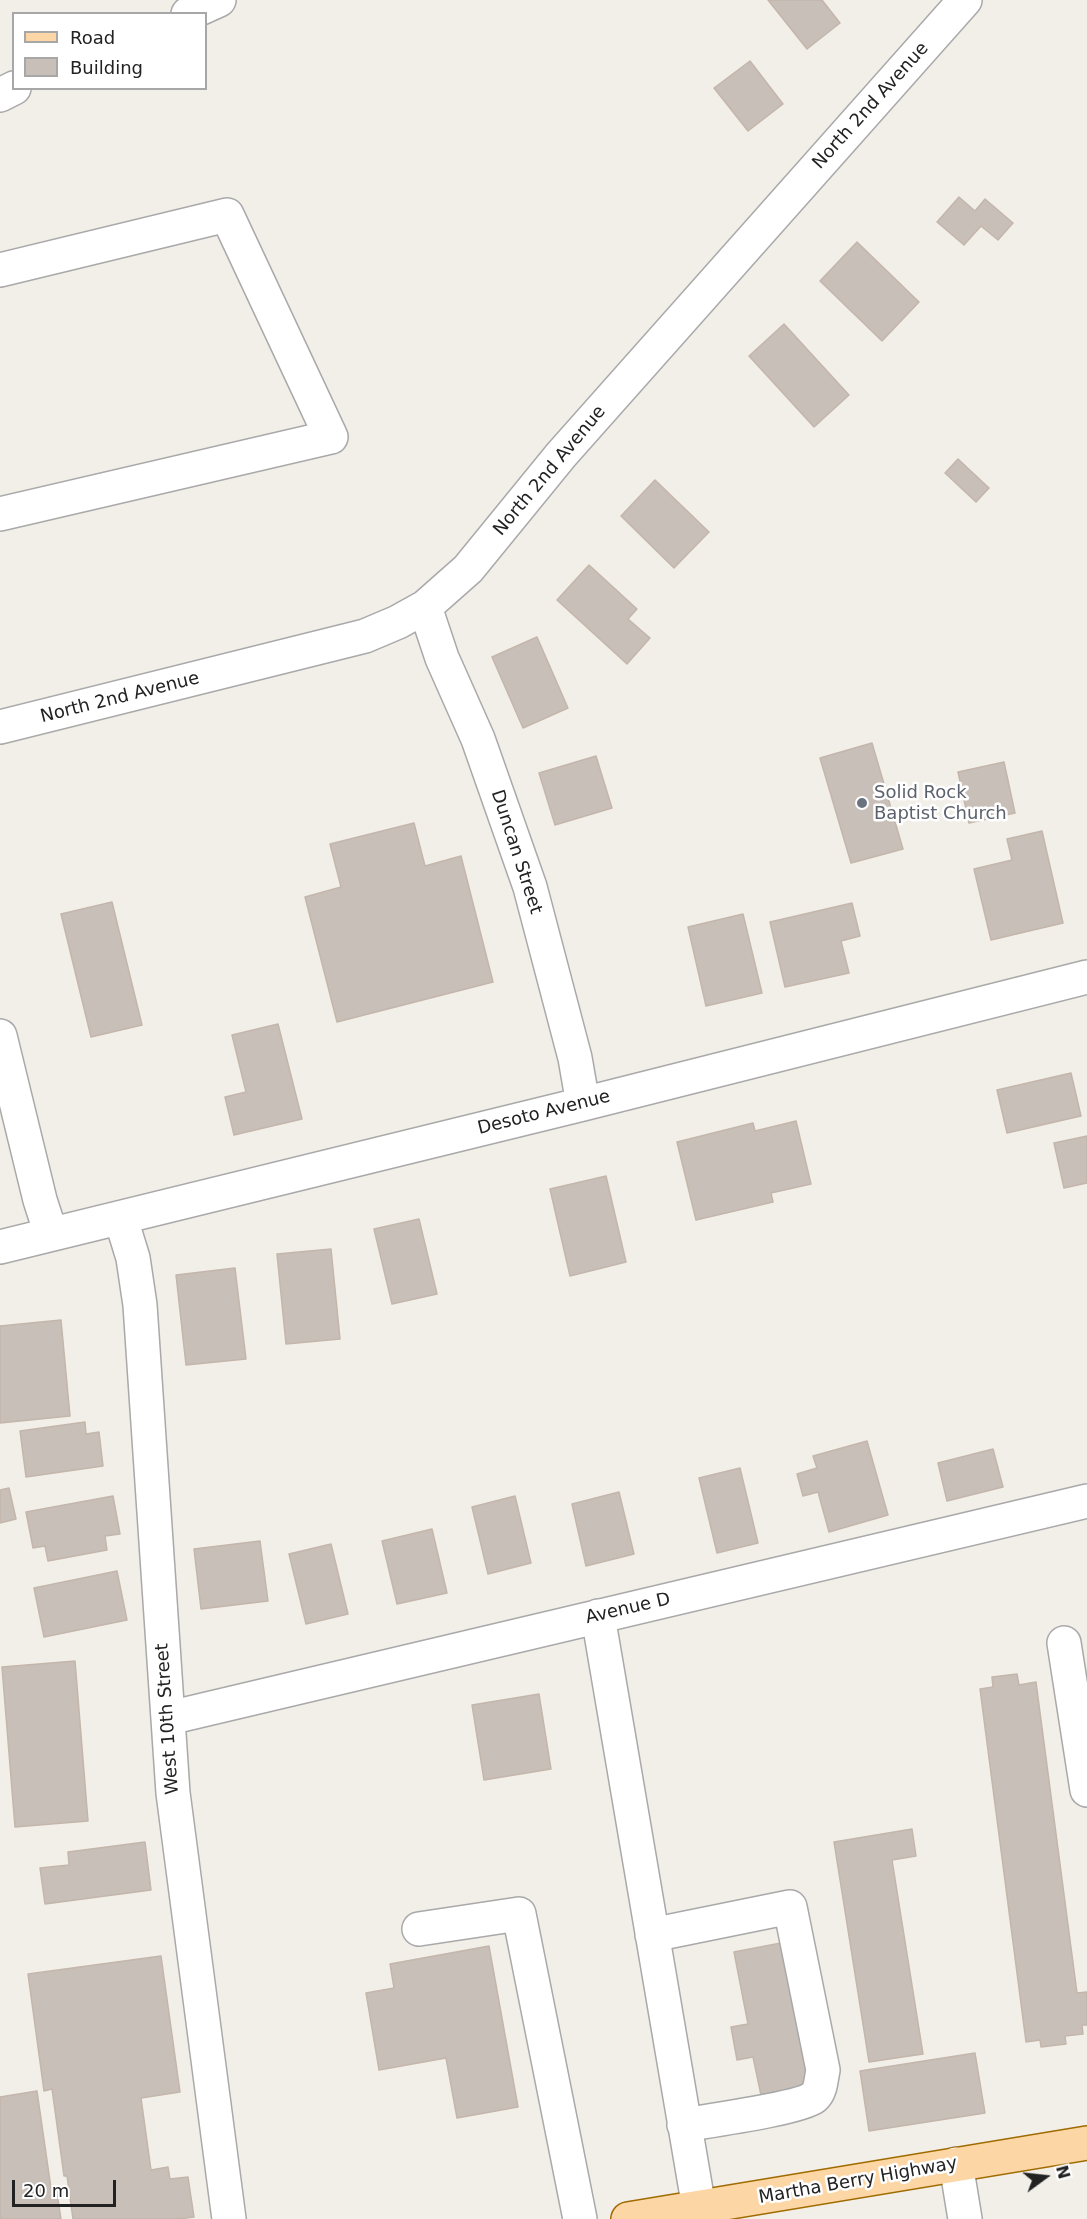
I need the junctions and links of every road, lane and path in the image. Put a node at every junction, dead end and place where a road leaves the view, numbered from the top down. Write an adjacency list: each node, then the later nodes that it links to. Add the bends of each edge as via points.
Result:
1 (219, 0): 3 (street)
2 (965, 0): 6 (street, North 2nd Avenue, via 561,455 468,569)
3 (192, 12)
4 (0, 270): 5 (street, via 227,215 331,437)
5 (0, 514)
6 (425, 607): 7 (street, North 2nd Avenue, via 365,636); 10 (street, Duncan Street, via 442,658 478,739 530,887)
7 (0, 727)
8 (1087, 976): 10 (street, Desoto Avenue)
9 (0, 1036): 12 (street)
10 (583, 1104): 11 (street, Desoto Avenue)
11 (121, 1219): 12 (street, Desoto Avenue); 17 (street, West 10th Street, via 133,1258 140,1305)
12 (51, 1234): 13 (street, Desoto Avenue)
13 (0, 1247)
14 (1087, 1501): 15 (street, Avenue D)
15 (598, 1616): 17 (street, Avenue D); 20 (street)
16 (1064, 1643): 18 (street)
17 (169, 1718): 25 (street, West 10th Street, via 172,1793)
18 (1087, 1790)
19 (419, 1929): 26 (street, via 519,1914)
20 (652, 1935): 21 (street); 21 (street, via 790,1907 823,2070 813,2098)
21 (684, 2125): 24 (street)
22 (1087, 2143): 23 (main road, Martha Berry Highway)
23 (956, 2164): 24 (main road, Martha Berry Highway); 28 (street)
24 (699, 2208): 27 (main road, Martha Berry Highway)
25 (229, 2219)
26 (580, 2219)
27 (628, 2219)
28 (966, 2219)

